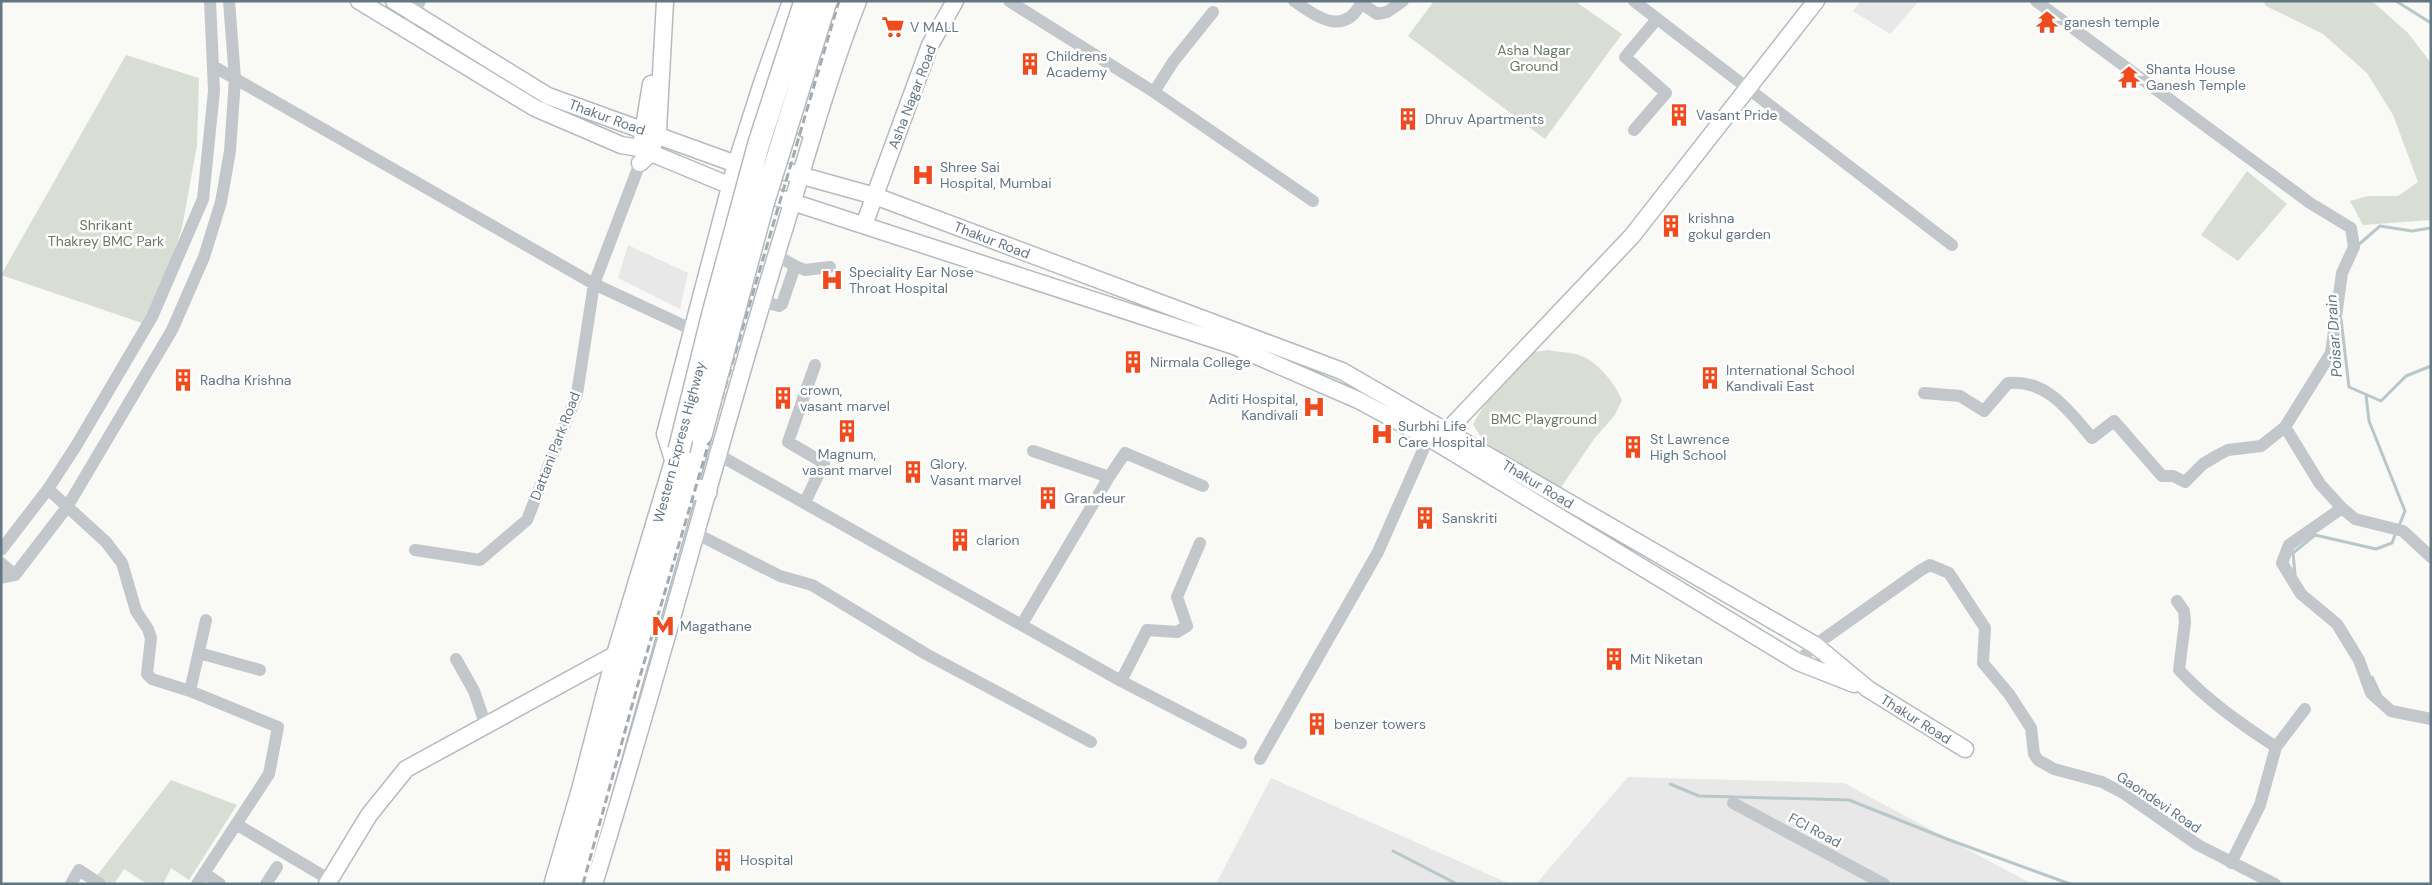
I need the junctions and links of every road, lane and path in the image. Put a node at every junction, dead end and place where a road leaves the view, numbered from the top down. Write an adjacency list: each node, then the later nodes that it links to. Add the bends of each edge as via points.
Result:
1 (210, 1): 25 (street)
2 (230, 1): 26 (street)
3 (359, 1): 23 (street, Thakur Road)
4 (394, 1): 20 (street, Thakur Road)
5 (654, 1): 24 (street, Dattani Park Road)
6 (665, 1): 24 (street, Dattani Park Road)
7 (791, 1): 34 (street)
8 (805, 1): 63 (highway, Western Express Highway, bridge, via 759,143 713,313)
9 (826, 1): 60 (highway, Western Express Highway, bridge, via 763,204)
10 (842, 1): 35 (street, via 821,65)
11 (858, 1): 35 (street)
12 (955, 1): 37 (street, Asha Nagar Road, via 930,45)
13 (1009, 1): 29 (street)
14 (1294, 1): 19 (street, via 1329,23 1347,18)
15 (1403, 1): 19 (street, via 1387,12 1377,14)
16 (1634, 1): 22 (street)
17 (1816, 1): 27 (street)
18 (2036, 1): 57 (street, via 2310,203 2351,228 2354,247 2342,273 2331,353)
19 (1362, 2)
20 (416, 8): 23 (street); 32 (street, Thakur Road, via 548,96)
21 (1213, 12): 29 (street, via 1173,62)
22 (1657, 19): 27 (street); 31 (street, via 1625,57 1666,93)
23 (406, 30): 33 (street, Thakur Road, via 535,108)
24 (659, 53): 32 (street, Dattani Park Road)
25 (213, 66): 26 (street); 28 (street)
26 (235, 79): 30 (street); 49 (street)
27 (1749, 88): 44 (street); 58 (street, via 1632,236)
28 (214, 91): 30 (street); 38 (street)
29 (1154, 92): 41 (street)
30 (234, 98): 40 (street, via 230,151)
31 (1634, 130)
32 (650, 132): 33 (street, Dattani Park Road); 34 (street, Thakur Road)
33 (644, 155): 36 (street, Thakur Road); 49 (street, Dattani Park Road)
34 (736, 164): 35 (street, Thakur Road); 36 (street)
35 (796, 174): 37 (street, Thakur Road); 39 (street)
36 (731, 186): 39 (street, Thakur Road); 53 (street)
37 (875, 196): 42 (street, Asha Nagar Road); 43 (street, Thakur Road)
38 (203, 199): 40 (street); 51 (street)
39 (789, 201): 42 (street, Thakur Road); 45 (street); 60 (street)
40 (221, 202): 54 (street, via 204,257)
41 (1313, 202)
42 (864, 225): 46 (street, Thakur Road)
43 (961, 228): 46 (street); 52 (street, Thakur Road)
44 (1952, 245)
45 (776, 254): 47 (street); 50 (street)
46 (954, 254): 52 (street, Thakur Road)
47 (795, 266): 48 (street, via 805,270); 50 (street, via 782,304)
48 (830, 267)
49 (594, 284): 53 (street); 75 (street, Dattani Park Road, via 577,394 527,520 480,560)
50 (762, 301): 60 (street)
51 (152, 317): 54 (street); 59 (street)
52 (1197, 325): 58 (street, Thakur Road, via 1342,371)
53 (691, 329): 63 (street, via 665,434)
54 (172, 330): 62 (street)
55 (816, 365): 67 (street, via 788,442 824,463)
56 (1924, 393): 57 (street, via 1960,396 1984,411 2008,383 2019,382 2040,388 2062,403 2092,438 2114,421 2162,476 2173,476 2185,482 2203,464 2218,455 2228,450 2261,446)
57 (2285, 427): 69 (street, via 2320,484)
58 (1437, 434): 70 (street, Thakur Road); 71 (street, Thakur Road); 99 (street, via 1378,552)
59 (76, 446): 62 (street); 66 (street)
60 (710, 446): 63 (highway, Western Express Highway); 67 (street)
61 (1033, 451): 64 (street)
62 (96, 459): 68 (street)
63 (687, 474): 72 (street); 85 (highway, Western Express Highway); 111 (highway, Western Express Highway)
64 (1108, 477): 65 (street, via 1126,453); 82 (street)
65 (1203, 486)
66 (48, 489): 68 (street); 74 (street)
67 (805, 502): 82 (street)
68 (67, 507): 78 (street); 91 (street, via 106,542 122,563 136,611 151,638 147,674 152,679)
69 (2342, 508): 76 (street, via 2355,519 2397,530); 93 (street, via 2289,545 2282,563 2301,594 2337,624 2359,660 2372,693 2390,711)
70 (1579, 509): 71 (street, Thakur Road); 83 (street, Thakur Road)
71 (1568, 523): 87 (street, Thakur Road)
72 (695, 533): 95 (street, via 780,576 812,585 926,654); 112 (street)
73 (1200, 543): 89 (street, via 1177,598 1187,626 1177,632 1147,630)
74 (1, 550)
75 (415, 550)
76 (2431, 557)
77 (1, 564): 78 (street)
78 (15, 575): 79 (street)
79 (1, 578)
80 (2177, 601): 97 (street, via 2184,610 2185,622 2179,670 2235,720)
81 (206, 620): 84 (street)
82 (1022, 624): 89 (street)
83 (1815, 645): 87 (street); 90 (street, Thakur Road); 102 (street, Gaondevi Road, via 1921,570 1930,565 1942,569 1949,573 1985,628 1983,663 2031,728 2034,754 2038,760 2062,772 2102,782 2125,794 2198,845)
84 (199, 653): 88 (street); 91 (street)
85 (618, 653): 94 (street); 110 (highway, Western Express Highway, via 584,788)
86 (456, 659): 94 (street, via 474,691)
87 (1798, 662): 90 (street, Thakur Road)
88 (260, 670)
89 (1121, 680): 96 (street)
90 (1868, 689): 98 (street, Thakur Road)
91 (190, 691): 101 (street, via 278,727 269,774)
92 (2305, 709): 97 (street)
93 (2431, 720)
94 (486, 726): 105 (street, via 406,769 368,815)
95 (1091, 742)
96 (1241, 743)
97 (2276, 747): 102 (street, via 2260,805)
98 (1965, 749)
99 (1260, 759)
100 (1733, 803): 113 (street, FCI Road)
101 (236, 824): 104 (street); 105 (street)
102 (2231, 863): 114 (street, Gaondevi Road)
103 (277, 866): 109 (street)
104 (200, 878): 108 (street)
105 (328, 882)
106 (71, 884): 107 (street, via 79,870)
107 (100, 884)
108 (220, 884)
109 (266, 884)
110 (555, 884)
111 (575, 884)
112 (594, 884)
113 (1884, 884)
114 (2275, 884)

